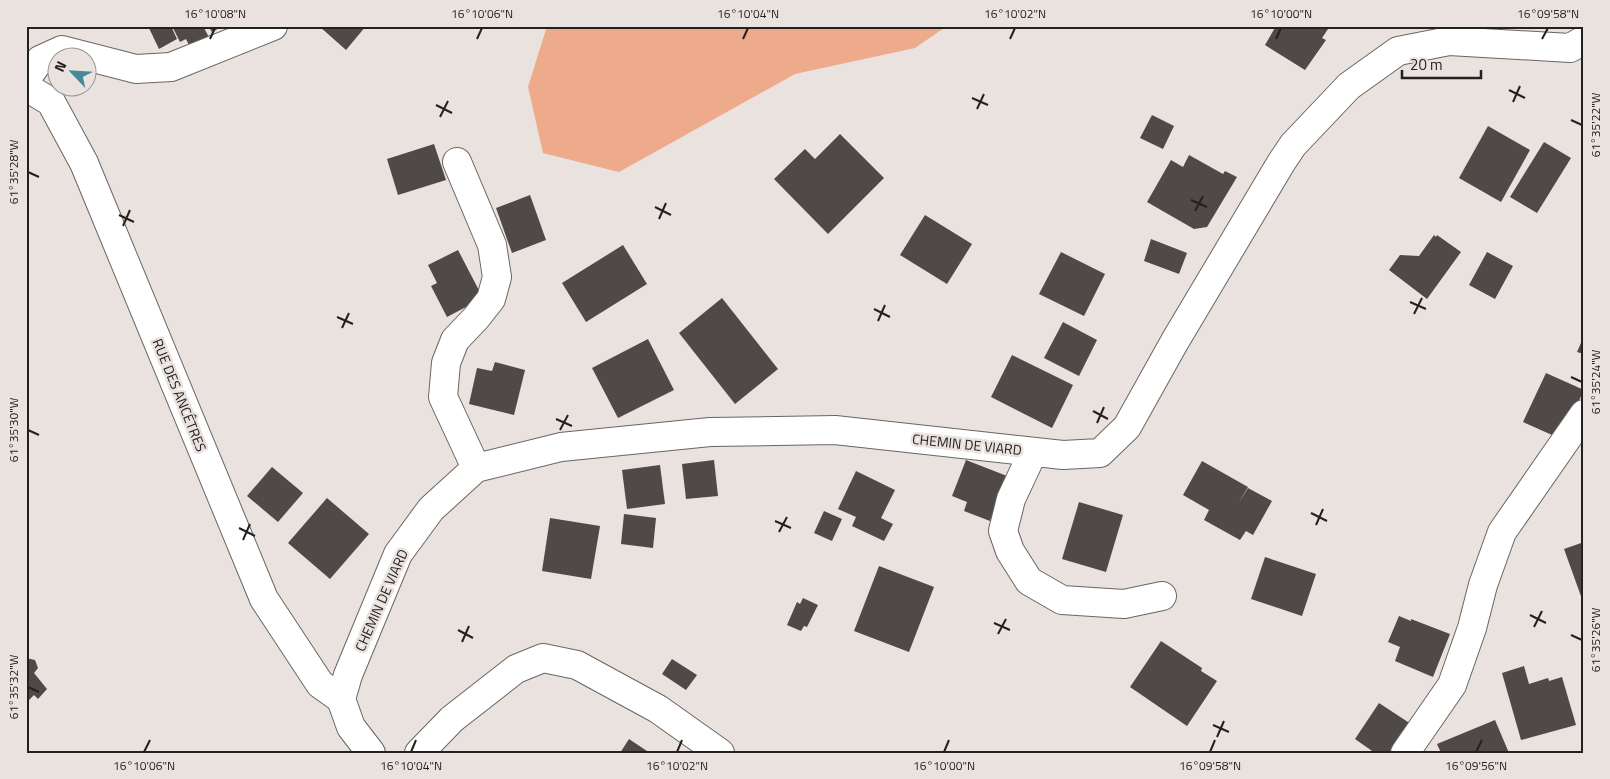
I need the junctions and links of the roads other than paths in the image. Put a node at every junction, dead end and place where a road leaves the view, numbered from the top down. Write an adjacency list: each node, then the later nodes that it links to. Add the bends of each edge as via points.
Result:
1 (273, 26): 3 (street, via 171,67 136,69 62,50 40,60)
2 (1584, 40): 7 (street, CHEMIN DE VIARD, via 1570,48 1449,41 1398,51 1349,86 1281,163 1127,427 1100,453 1063,455)
3 (26, 78)
4 (26, 87): 10 (street, RUE DES ANCÊTRES, via 51,102 84,164 264,599 320,684)
5 (457, 162): 8 (street, via 492,245 497,276 491,299 455,340 446,362 443,397)
6 (1584, 414): 14 (street, via 1502,532 1452,685)
7 (1033, 452): 8 (street, CHEMIN DE VIARD, via 835,430 710,432 561,447); 9 (street, via 1011,499 1003,531 1010,551 1029,580 1062,600 1124,604)
8 (476, 468): 10 (street, CHEMIN DE VIARD, via 431,509 398,554)
9 (1162, 596)
10 (341, 699): 11 (street, via 351,727)
11 (371, 753)
12 (418, 753): 13 (street, via 452,719 516,669 543,658 577,665 658,709)
13 (720, 753)
14 (1405, 753)

